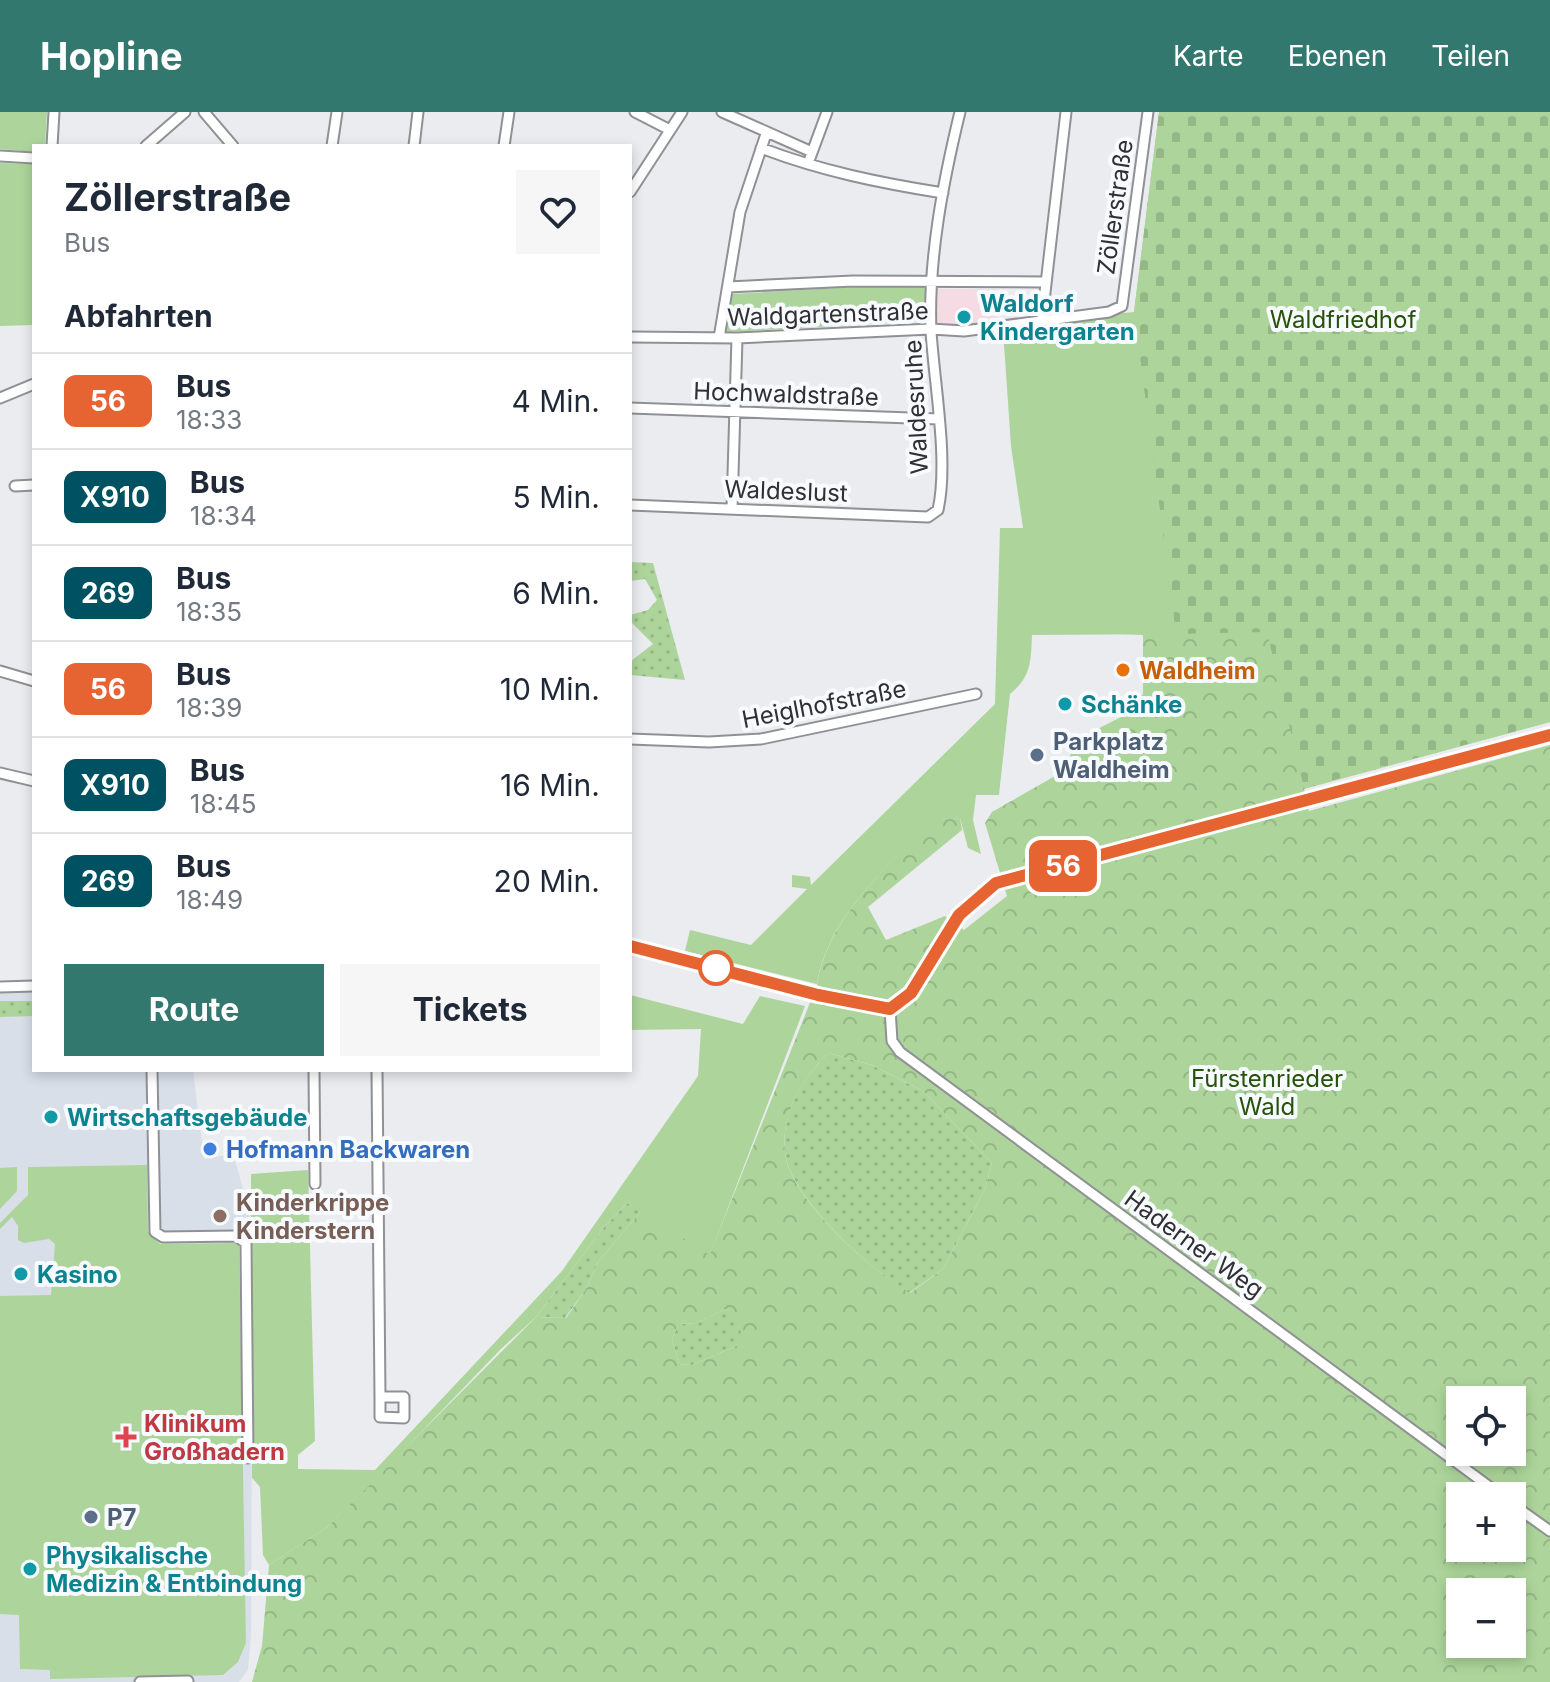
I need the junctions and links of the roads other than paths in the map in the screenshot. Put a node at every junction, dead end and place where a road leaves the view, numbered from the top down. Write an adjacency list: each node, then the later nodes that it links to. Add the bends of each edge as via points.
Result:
1 (54, 112): 16 (street)
2 (185, 112): 17 (street)
3 (204, 112): 18 (street)
4 (337, 112): 19 (street)
5 (418, 112): 20 (street)
6 (509, 112): 21 (street)
7 (635, 112): 14 (street)
8 (682, 112): 14 (street)
9 (722, 112): 15 (street)
10 (827, 112): 23 (street)
11 (960, 112): 28 (street, Waldesruhe)
12 (1066, 112): 29 (street)
13 (1148, 112): 32 (street, Zöllerstraße)
14 (670, 130): 27 (street)
15 (766, 134): 22 (street); 23 (street)
16 (52, 144)
17 (148, 144)
18 (231, 144)
19 (332, 144)
20 (414, 144)
21 (504, 144)
22 (761, 148): 26 (street); 31 (street, via 740,212)
23 (812, 152): 26 (street)
24 (0, 156): 25 (street)
25 (32, 158)
26 (807, 165): 28 (street)
27 (632, 189)
28 (943, 193): 30 (street, Waldesruhe)
29 (1045, 282): 30 (street, Waldgartenstraße); 33 (street)
30 (933, 284): 31 (street, Waldgartenstraße, via 853,281); 34 (street, Waldesruhe)
31 (728, 287): 36 (street)
32 (1122, 306): 33 (street, Waldgartenstraße, via 1109,312)
33 (1042, 318): 34 (street, Waldgartenstraße, via 1006,328)
34 (931, 329): 37 (street, Waldgartenstraße); 42 (street, Waldesruhe)
35 (632, 337): 36 (street, Waldgartenstraße)
36 (719, 338): 37 (street, Waldgartenstraße)
37 (737, 338): 41 (street)
38 (32, 385): 39 (street)
39 (0, 398)
40 (632, 408): 41 (street, Hochwaldstraße)
41 (735, 412): 42 (street, Hochwaldstraße); 46 (street)
42 (939, 419): 47 (street, Waldesruhe)
43 (32, 485): 44 (street)
44 (15, 486)
45 (632, 505): 46 (street, Waldeslust)
46 (732, 509): 47 (street, Waldeslust, via 928,517)
47 (938, 510)
48 (0, 671): 49 (street)
49 (32, 680)
50 (976, 694): 52 (street, Heiglhofstraße, via 745,741)
51 (1550, 735): 58 (street, via 996,883 959,915 911,993)
52 (632, 739)
53 (0, 773): 54 (street)
54 (32, 781)
55 (632, 947): 58 (street)
56 (32, 986): 57 (street)
57 (0, 987)
58 (890, 1009): 65 (street, Haderner Weg, via 892,1041 900,1052)
59 (152, 1072): 64 (street, via 155,1232 165,1237 236,1236 247,1249)
60 (314, 1072): 62 (street)
61 (377, 1072): 63 (street)
62 (315, 1184)
63 (380, 1397)
64 (248, 1458)
65 (1483, 1482)
66 (1526, 1514): 67 (street)
67 (1550, 1531)
68 (188, 1681): 69 (street)
69 (140, 1682)

